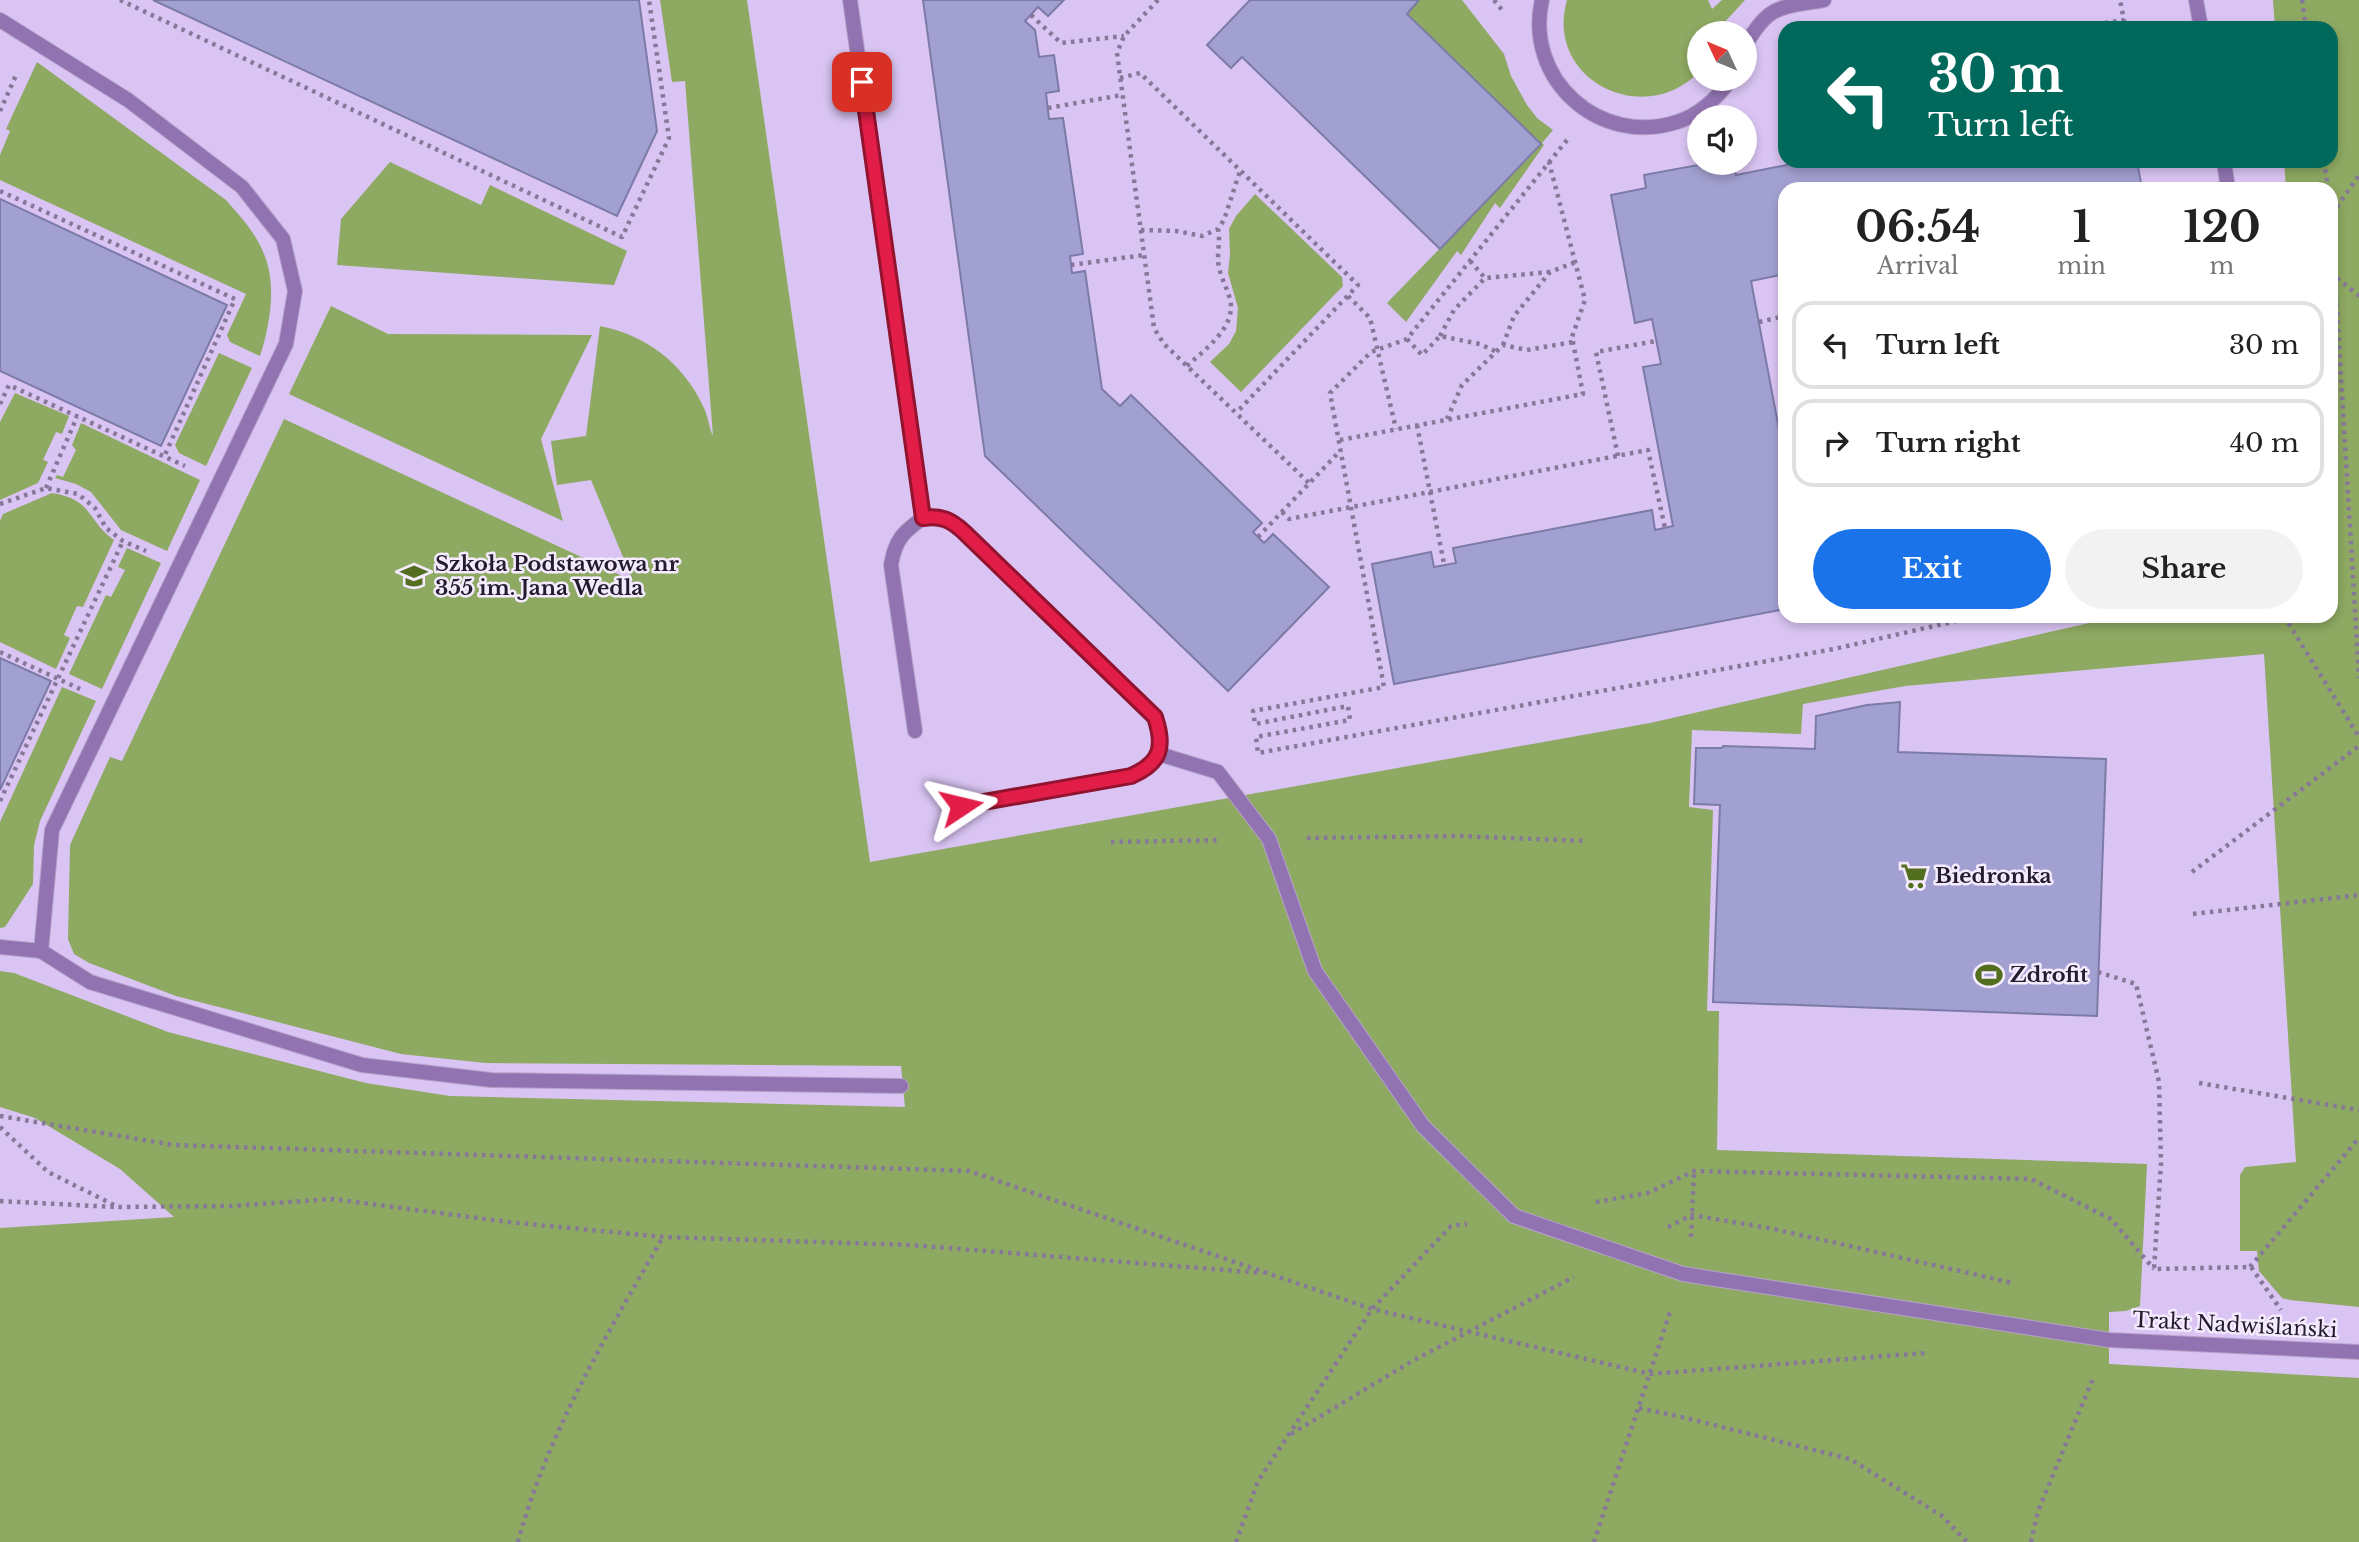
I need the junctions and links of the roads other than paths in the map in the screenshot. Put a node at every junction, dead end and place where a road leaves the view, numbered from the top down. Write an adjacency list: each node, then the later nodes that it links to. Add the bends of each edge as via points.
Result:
1 (850, 0): 9 (lane)
2 (1542, 0): 8 (lane, via 1538,18 1542,52 1556,83 1580,107 1610,122 1644,128 1678,122 1707,105)
3 (1824, 0): 7 (lane, via 1775,9)
4 (2196, 0): 6 (lane)
5 (0, 20): 14 (lane, via 128,100 242,187 283,239 295,291 285,344 52,830)
6 (2200, 21)
7 (1757, 26)
8 (1720, 91)
9 (923, 518): 10 (lane, via 904,531 891,565); 11 (lane, via 952,521 1155,717 1161,734)
10 (915, 732)
11 (1159, 754): 12 (lane, via 1147,769 1131,776); 16 (lane, Trakt Nadwiślański, via 1219,772 1269,839 1315,971 1423,1126 1514,1216 1683,1274 2109,1340)
12 (961, 806)
13 (0, 947): 14 (lane)
14 (41, 951): 15 (lane, via 90,982 362,1065 491,1080)
15 (901, 1086)
16 (2359, 1352)

